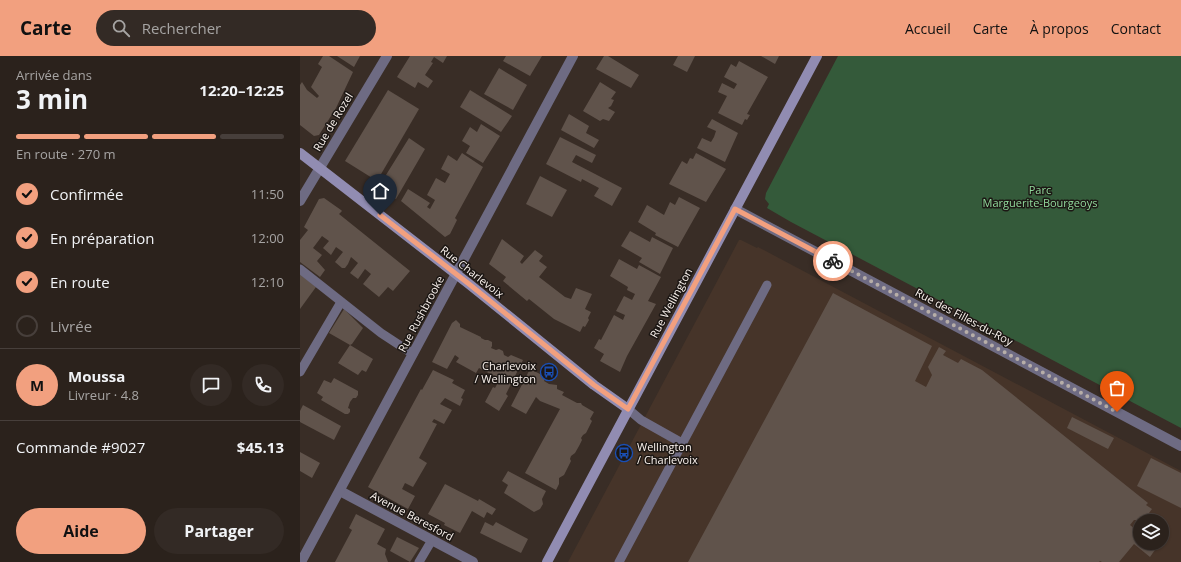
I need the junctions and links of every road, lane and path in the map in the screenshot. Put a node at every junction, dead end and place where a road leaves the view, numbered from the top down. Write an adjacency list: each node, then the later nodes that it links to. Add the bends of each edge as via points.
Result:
1 (387, 56): 5 (street, Rue de Rozel)
2 (573, 56): 9 (street, Rue Rushbrooke)
3 (817, 56): 7 (main road, Rue Wellington)
4 (300, 153): 5 (main road, Rue Charlevoix)
5 (319, 168): 6 (street, Rue de Rozel); 9 (main road, Rue Charlevoix)
6 (300, 200)
7 (735, 209): 14 (main road, Rue Wellington); 16 (street, Rue des Filles-du-Roy)
8 (300, 269): 11 (lane)
9 (456, 274): 12 (street, Rue Rushbrooke); 14 (main road, Rue Charlevoix, via 594,385)
10 (767, 285): 15 (lane)
11 (341, 302): 12 (lane); 13 (lane)
12 (413, 354): 17 (street, Rue Rushbrooke)
13 (300, 372)
14 (628, 409): 15 (lane, via 641,420); 22 (main road, Rue Wellington)
15 (682, 444): 23 (lane)
16 (1181, 446)
17 (340, 491): 18 (street, Avenue Beresford); 19 (street, Rue Rushbrooke)
18 (432, 540): 20 (lane); 21 (street, Avenue Beresford)
19 (301, 562)
20 (419, 562)
21 (473, 562)
22 (547, 562)
23 (619, 562)

